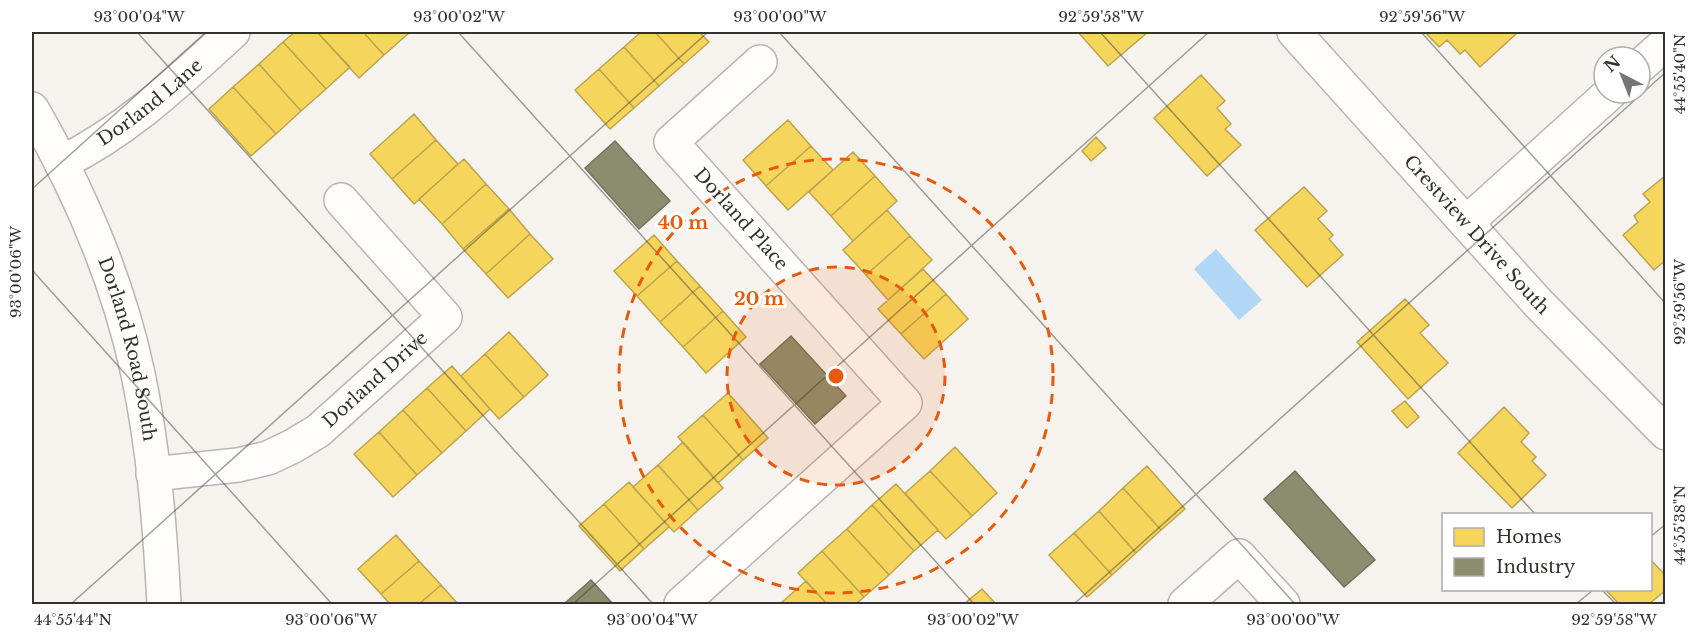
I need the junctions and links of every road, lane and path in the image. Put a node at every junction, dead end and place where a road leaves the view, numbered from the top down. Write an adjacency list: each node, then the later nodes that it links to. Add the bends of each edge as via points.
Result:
1 (233, 32): 8 (street, Dorland Lane, via 133,120)
2 (1294, 32): 10 (street, Crestview Drive South)
3 (1665, 43): 4 (street)
4 (1652, 55)
5 (760, 62): 14 (street, Dorland Place, via 671,142 905,403)
6 (1597, 105): 10 (street)
7 (32, 109): 8 (street, Dorland Road South)
8 (61, 163): 12 (street, Dorland Road South, via 91,226 120,306 138,374)
9 (340, 200): 12 (street, Dorland Drive, via 445,317 318,430 293,447 238,465)
10 (1466, 223): 11 (street, Crestview Drive South)
11 (1665, 433)
12 (153, 474): 13 (street, Dorland Road South)
13 (164, 604)
14 (681, 604)
15 (1185, 604): 16 (street, via 1239,556)
16 (1283, 604)

